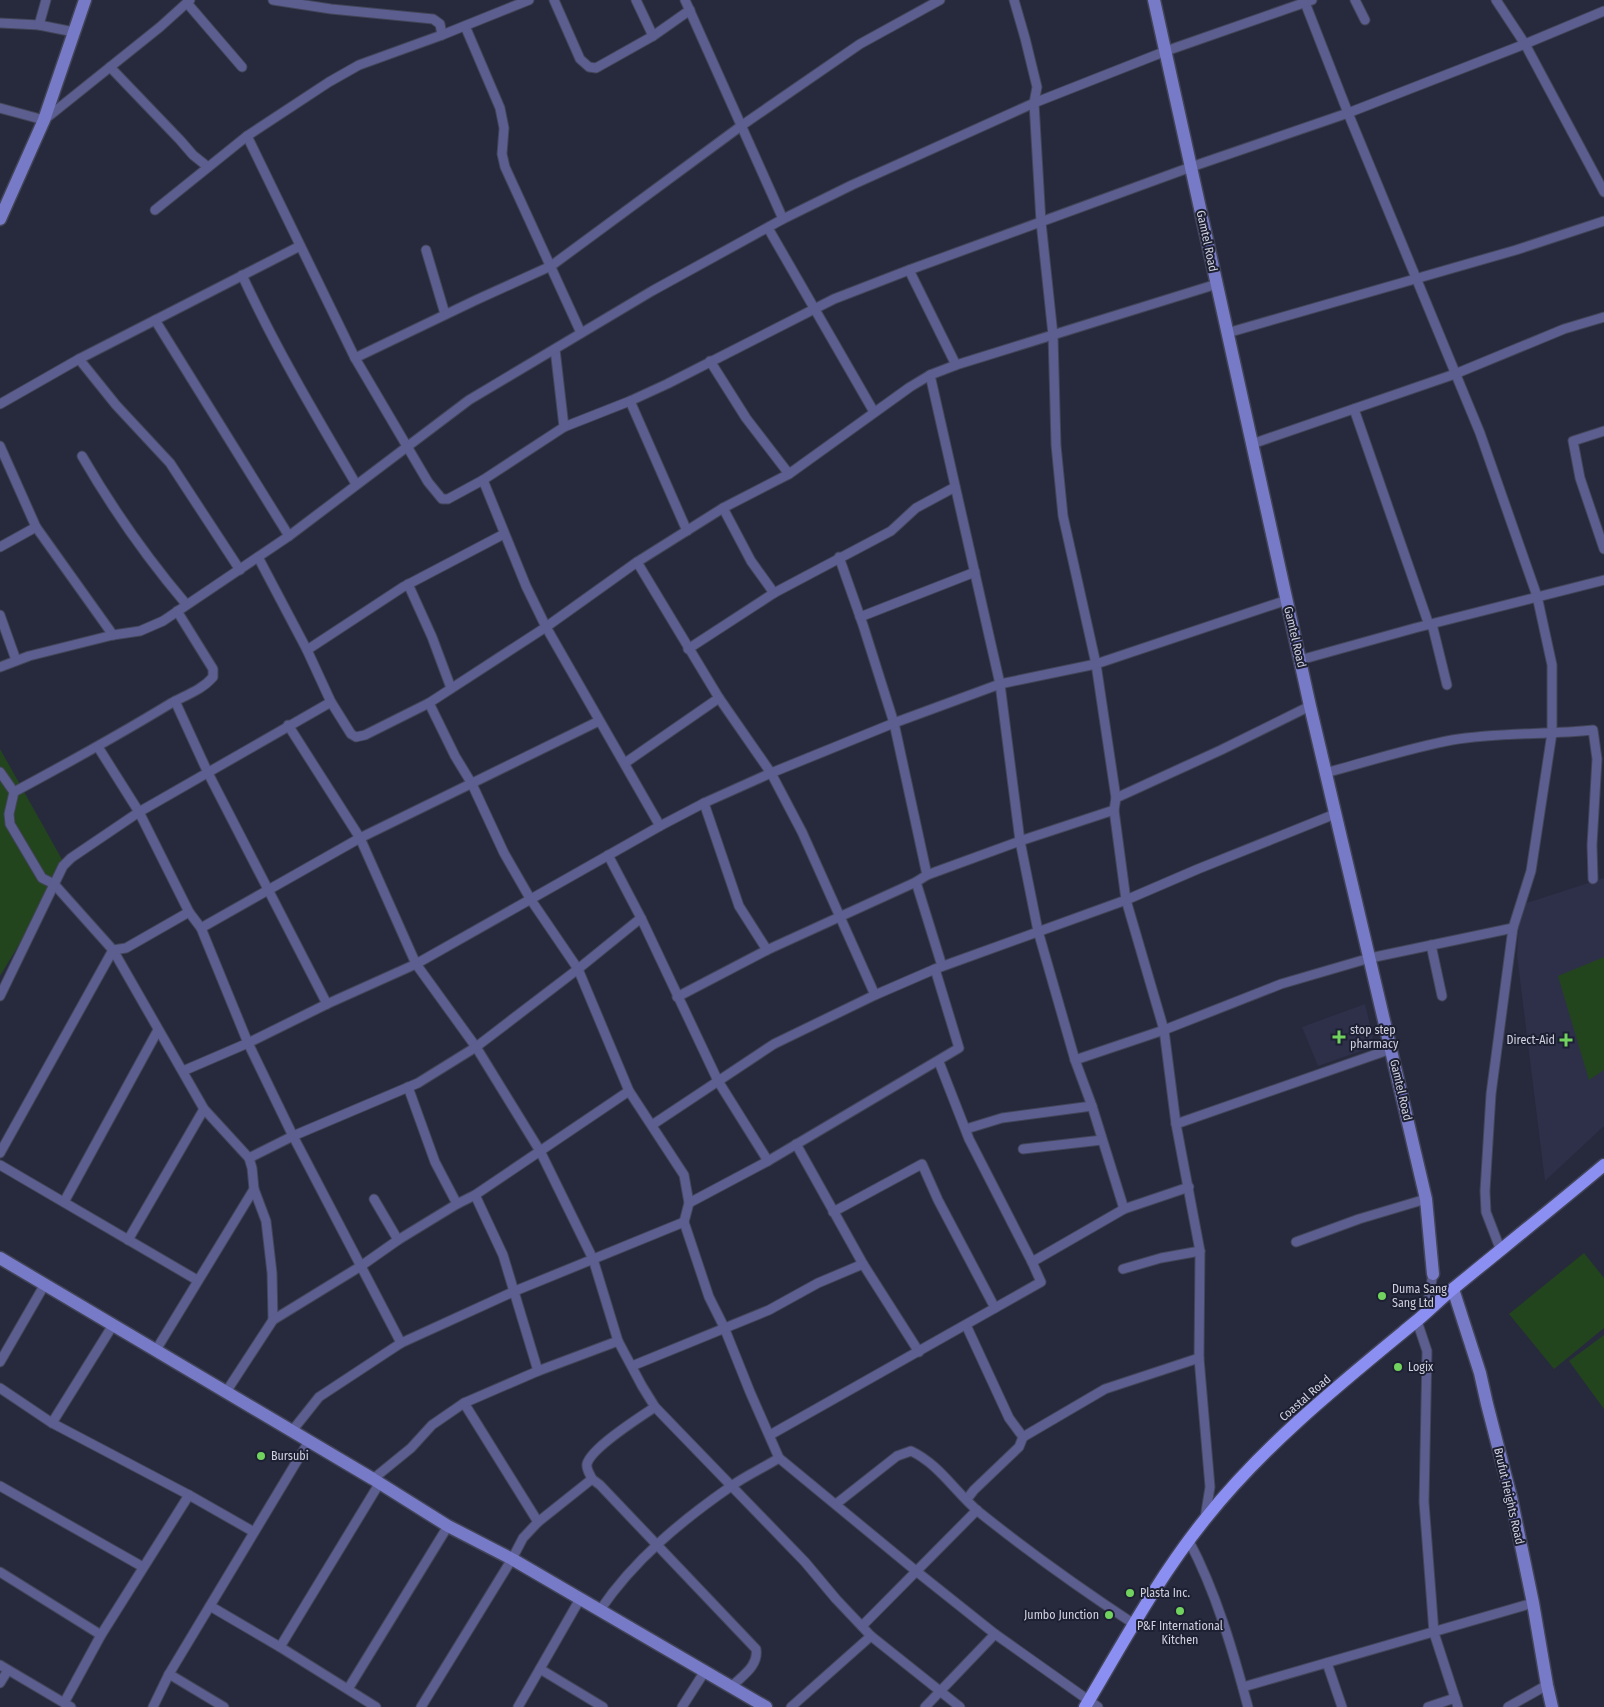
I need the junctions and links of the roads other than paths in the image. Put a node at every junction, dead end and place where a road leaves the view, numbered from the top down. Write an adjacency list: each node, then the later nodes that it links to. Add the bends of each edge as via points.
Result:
1 (46, 0): 21 (street)
2 (85, 0): 23 (street)
3 (273, 0): 16 (street)
4 (528, 0): 15 (street)
5 (554, 0): 25 (street, via 580,58 589,67 596,68)
6 (636, 0): 25 (street)
7 (685, 0): 17 (street)
8 (940, 0): 34 (street, via 860,44)
9 (1014, 0): 30 (street, via 1037,87)
10 (1154, 0): 27 (street, Gamtel Road)
11 (1355, 0): 19 (street)
12 (1496, 0): 26 (street)
13 (1307, 1): 27 (street); 32 (street)
14 (188, 2): 28 (street); 29 (street)
15 (514, 3): 22 (street)
16 (332, 5): 24 (street, via 433,19 440,24)
17 (690, 10): 25 (street); 34 (street)
18 (1604, 11): 26 (street)
19 (1365, 20)
20 (0, 23): 21 (street)
21 (39, 24): 23 (street)
22 (466, 26): 24 (street); 47 (street, via 500,108 505,167)
23 (74, 32): 33 (street)
24 (442, 35): 35 (street, via 359,65)
25 (653, 36)
26 (1525, 44): 32 (street); 38 (street)
27 (1166, 51): 30 (street); 37 (street, Gamtel Road)
28 (110, 67): 33 (street); 36 (street)
29 (242, 67)
30 (1034, 103): 41 (street, via 852,185); 42 (street)
31 (0, 106): 33 (street)
32 (1348, 113): 37 (street); 50 (street)
33 (44, 120): 40 (street)
34 (741, 126): 41 (street); 47 (street)
35 (247, 136): 36 (street); 45 (street)
36 (208, 167): 39 (street)
37 (1191, 167): 42 (street); 51 (street, Gamtel Road)
38 (1604, 192)
39 (155, 210)
40 (0, 219)
41 (783, 220): 44 (street)
42 (1042, 222): 48 (street); 58 (street)
43 (1604, 222): 50 (street)
44 (768, 228): 52 (street); 56 (street)
45 (300, 246): 49 (street); 60 (street)
46 (426, 250): 53 (street)
47 (551, 266): 53 (street); 56 (street)
48 (909, 270): 52 (street, via 834,298); 63 (street)
49 (242, 276): 55 (street); 78 (street, via 307,401)
50 (1415, 279): 57 (street); 64 (street)
51 (1216, 284): 57 (street, Gamtel Road); 58 (street)
52 (814, 310): 62 (street); 69 (street)
53 (445, 314): 60 (street)
54 (1604, 317): 64 (street, via 1564,329)
55 (155, 320): 61 (street); 84 (street)
56 (581, 333): 59 (street)
57 (1227, 333): 72 (street, Gamtel Road)
58 (1053, 335): 63 (street); 108 (street, via 1056,445 1063,516)
59 (555, 349): 70 (street); 74 (street, via 469,400)
60 (355, 358): 74 (street)
61 (80, 359): 67 (street); 90 (street, via 116,405 170,463)
62 (710, 361): 66 (street); 76 (street, via 746,418)
63 (956, 365): 65 (street)
64 (1455, 374): 68 (street); 95 (street, via 1480,433)
65 (930, 375): 69 (street); 79 (street)
66 (630, 401): 70 (street); 82 (street)
67 (0, 404)
68 (1354, 410): 72 (street); 101 (street)
69 (874, 412): 76 (street)
70 (564, 427): 77 (street)
71 (1604, 431): 86 (street, via 1573,441 1580,478)
72 (1252, 444): 96 (street, Gamtel Road)
73 (0, 446): 81 (street)
74 (406, 447): 77 (street, via 442,499); 78 (street)
75 (82, 456): 97 (street, via 153,564)
76 (789, 474): 80 (street)
77 (483, 480): 83 (street)
78 (356, 484): 84 (street)
79 (956, 488): 88 (street, via 916,508 891,531); 91 (street)
80 (723, 508): 82 (street); 94 (street, via 751,561)
81 (36, 527): 85 (street); 103 (street)
82 (687, 531): 89 (street)
83 (504, 534): 93 (street); 102 (street)
84 (289, 536): 87 (street)
85 (0, 547)
86 (1604, 549)
87 (258, 557): 90 (street); 105 (street)
88 (839, 557): 94 (street); 100 (street)
89 (637, 562): 102 (street); 104 (street)
90 (240, 570): 97 (street)
91 (975, 572): 100 (street); 110 (street)
92 (1604, 580): 95 (street)
93 (408, 584): 105 (street); 112 (street)
94 (774, 593): 104 (street)
95 (1537, 596): 101 (street); 121 (street, via 1552,665)
96 (1286, 600): 107 (street, Gamtel Road); 108 (street)
97 (186, 604): 98 (street)
98 (177, 611): 103 (street, via 140,631); 114 (street, via 213,669 213,677 206,686)
99 (0, 615): 106 (street)
100 (860, 617): 119 (street)
101 (1431, 625): 107 (street); 111 (street)
102 (546, 627): 112 (street); 118 (street)
103 (113, 635): 106 (street)
104 (688, 649): 113 (street)
105 (307, 650): 115 (street)
106 (16, 660): 109 (street)
107 (1300, 660): 117 (street, Gamtel Road)
108 (1096, 664): 110 (street); 130 (street)
109 (0, 667)
110 (1000, 684): 119 (street); 138 (street)
111 (1448, 685)
112 (451, 688): 116 (street)
113 (719, 698): 123 (street); 126 (street)
114 (175, 701): 122 (street); 125 (street)
115 (331, 702): 116 (street, via 356,737); 120 (street)
116 (429, 703): 128 (street)
117 (1310, 706): 127 (street, Gamtel Road); 130 (street)
118 (599, 721): 123 (street); 128 (street)
119 (894, 723): 126 (street); 140 (street)
120 (288, 725): 125 (street); 137 (street)
121 (1552, 733): 127 (street, via 1493,735 1450,741); 141 (street, via 1593,730 1597,759); 151 (street, via 1531,871)
122 (98, 747): 129 (street); 133 (street)
123 (625, 763): 136 (street)
124 (0, 772): 129 (street)
125 (208, 773): 133 (street); 144 (street)
126 (771, 773): 131 (street); 148 (street)
127 (1325, 773): 134 (street, Gamtel Road)
128 (472, 784): 137 (street); 145 (street, via 504,853)
129 (14, 792): 135 (street)
130 (1116, 798): 132 (street)
131 (704, 803): 136 (street); 155 (street, via 739,906)
132 (1114, 810): 138 (street); 146 (street)
133 (138, 812): 143 (street, via 71,858); 147 (street)
134 (1335, 814): 146 (street); 156 (street, Gamtel Road)
135 (4, 815): 143 (street, via 42,878)
136 (660, 826): 139 (street)
137 (360, 838): 144 (street); 157 (street)
138 (1020, 840): 140 (street); 152 (street)
139 (608, 855): 145 (street); 149 (street)
140 (927, 875): 142 (street)
141 (1593, 879)
142 (916, 882): 148 (street); 158 (street)
143 (54, 884): 154 (street); 160 (street)
144 (269, 889): 150 (street); 165 (street)
145 (531, 900): 157 (street); 159 (street)
146 (1126, 900): 152 (street); 167 (street)
147 (190, 912): 150 (street); 154 (street, via 126,948)
148 (841, 917): 155 (street); 161 (street)
149 (641, 918): 159 (street); 164 (street)
150 (201, 928): 168 (street)
151 (1513, 928): 153 (street); 207 (street, via 1492,1094 1485,1190 1486,1212)
152 (1038, 931): 158 (street); 171 (street)
153 (1431, 945): 156 (street); 163 (street)
154 (113, 950): 166 (street); 187 (street)
155 (767, 950): 164 (street)
156 (1370, 958): 167 (street, via 1281,984); 170 (street, Gamtel Road)
157 (416, 964): 165 (street); 169 (street)
158 (938, 968): 161 (street); 172 (street, via 959,1048)
159 (578, 969): 169 (street); 176 (street)
160 (4, 982): 162 (street)
161 (875, 995): 174 (street, via 774,1044)
162 (0, 996)
163 (1442, 996)
164 (677, 997): 174 (street)
165 (327, 1004): 168 (street)
166 (158, 1030): 173 (street); 197 (street)
167 (1164, 1030): 171 (street); 179 (street)
168 (248, 1043): 173 (street); 182 (street)
169 (476, 1047): 175 (street); 186 (street)
170 (1391, 1049): 179 (street); 196 (street, Gamtel Road)
171 (1075, 1060): 177 (street)
172 (938, 1062): 181 (street); 184 (street)
173 (183, 1070): 178 (street)
174 (718, 1081): 180 (street); 189 (street)
175 (408, 1087): 182 (street); 199 (street, via 435,1162)
176 (629, 1091): 180 (street); 186 (street)
177 (1092, 1106): 181 (street, via 1002,1118); 183 (street)
178 (204, 1109): 188 (street); 203 (street)
179 (1176, 1124): 192 (street)
180 (652, 1125): 198 (street, via 684,1175)
181 (966, 1129): 210 (street)
182 (293, 1136): 188 (street); 212 (street)
183 (1102, 1140): 185 (street); 200 (street)
184 (796, 1144): 189 (street); 201 (street)
185 (1023, 1149)
186 (540, 1152): 194 (street); 209 (street)
187 (0, 1153)
188 (249, 1158): 193 (street)
189 (768, 1161): 198 (street)
190 (0, 1165): 197 (street)
191 (1604, 1165): 207 (main road, Coastal Road)
192 (1188, 1187): 200 (street); 206 (street)
193 (254, 1189): 215 (street); 221 (street, via 266,1220)
194 (475, 1195): 199 (street); 218 (street, via 503,1255)
195 (374, 1199): 204 (street)
196 (1426, 1199): 205 (street, via 1359,1218); 214 (street, Gamtel Road)
197 (64, 1202): 203 (street)
198 (689, 1203): 202 (street)
199 (457, 1204): 204 (street)
200 (1124, 1209): 210 (street)
201 (833, 1212): 211 (street); 219 (street, via 922,1164)
202 (684, 1222): 209 (street); 224 (street)
203 (128, 1240): 215 (street)
204 (398, 1240): 212 (street)
205 (1296, 1242)
206 (1200, 1251): 213 (street); 230 (street)
207 (1501, 1251): 217 (main road, Coastal Road)
208 (0, 1258): 216 (street)
209 (593, 1259): 218 (street); 225 (street)
210 (1032, 1262): 219 (street, via 1041,1282)
211 (863, 1264): 224 (street, via 818,1283 769,1310); 228 (street)
212 (360, 1266): 221 (street); 226 (street)
213 (1123, 1269)
214 (1433, 1274): 220 (street)
215 (197, 1280): 227 (street)
216 (45, 1284): 222 (street); 229 (street)
217 (1453, 1289): 220 (main road, Coastal Road); 262 (street, Brufut Heights Road, via 1480,1372)
218 (515, 1291): 226 (street); 232 (street)
219 (994, 1308): 223 (street)
220 (1421, 1317): 251 (main road, Coastal Road, via 1273,1445); 267 (street, via 1427,1351 1424,1502)
221 (273, 1320): 234 (street)
222 (113, 1325): 227 (street); 237 (street)
223 (966, 1325): 228 (street); 240 (street, via 1008,1418)
224 (724, 1327): 231 (street); 239 (street)
225 (618, 1341): 231 (street); 232 (street)
226 (401, 1343): 238 (street, via 319,1397)
227 (156, 1350): 234 (street)
228 (919, 1352): 239 (street)
229 (1, 1358)
230 (1199, 1358): 240 (street, via 1105,1388); 251 (street, via 1210,1487)
231 (632, 1366): 236 (street)
232 (538, 1371): 235 (street)
233 (0, 1388): 237 (street)
234 (226, 1392): 238 (street)
235 (464, 1403): 244 (street, via 432,1425); 252 (street)
236 (655, 1407): 243 (street, via 613,1436 590,1458 587,1469); 246 (street)
237 (52, 1423): 247 (street)
238 (292, 1431): 241 (street)
239 (770, 1435): 242 (street)
240 (1023, 1437): 248 (street, via 1019,1447)
241 (309, 1441): 244 (street); 254 (street)
242 (779, 1458): 246 (street); 249 (street)
243 (592, 1479): 252 (street); 256 (street)
244 (376, 1482): 253 (street); 271 (street)
245 (0, 1486): 258 (street)
246 (730, 1486): 256 (street); 266 (street)
247 (189, 1495): 254 (street); 258 (street)
248 (967, 1499): 249 (street, via 923,1456 912,1450 897,1456); 250 (street)
249 (836, 1504): 259 (street)
250 (977, 1510): 259 (street); 265 (street, via 1075,1585)
251 (1205, 1519): 255 (main road, Coastal Road)
252 (538, 1522): 257 (street, via 523,1538)
253 (448, 1526): 257 (street); 281 (street)
254 (254, 1532): 263 (street)
255 (1189, 1541): 265 (main road, Coastal Road); 280 (street, via 1217,1606)
256 (656, 1544): 264 (street); 279 (street, via 756,1649 754,1665)
257 (512, 1559): 261 (street); 289 (street)
258 (143, 1567): 269 (street)
259 (916, 1571): 266 (street); 268 (street)
260 (0, 1572): 269 (street)
261 (580, 1599): 264 (street); 274 (street)
262 (1533, 1603): 267 (street); 278 (street, Brufut Heights Road)
263 (210, 1606): 271 (street); 276 (street)
264 (600, 1610): 275 (street)
265 (1134, 1624): 285 (main road, Coastal Road)
266 (862, 1626): 270 (street)
267 (1434, 1633): 272 (street); 283 (street)
268 (995, 1634): 282 (street); 285 (street)
269 (101, 1635): 284 (street)
270 (871, 1636): 282 (street); 294 (street)
271 (280, 1647): 281 (street)
272 (1327, 1663): 280 (street); 298 (street)
273 (4, 1667): 277 (street); 284 (street)
274 (540, 1669): 290 (street); 291 (street)
275 (705, 1671): 279 (street); 292 (street)
276 (169, 1674): 286 (street); 287 (street)
277 (0, 1683)
278 (1547, 1684): 300 (street); 301 (street, Brufut Heights Road)
279 (731, 1687): 293 (street)
280 (1243, 1687): 297 (street)
281 (348, 1690): 288 (street)
282 (939, 1690): 295 (street); 296 (street)
283 (1456, 1703): 299 (street)
284 (68, 1705)
285 (1090, 1705)
286 (153, 1707)
287 (224, 1707)
288 (376, 1707)
289 (421, 1707)
290 (518, 1707)
291 (603, 1707)
292 (682, 1707)
293 (766, 1707)
294 (791, 1707)
295 (925, 1707)
296 (960, 1707)
297 (1248, 1707)
298 (1342, 1707)
299 (1428, 1707)
300 (1508, 1707)
301 (1552, 1707)

